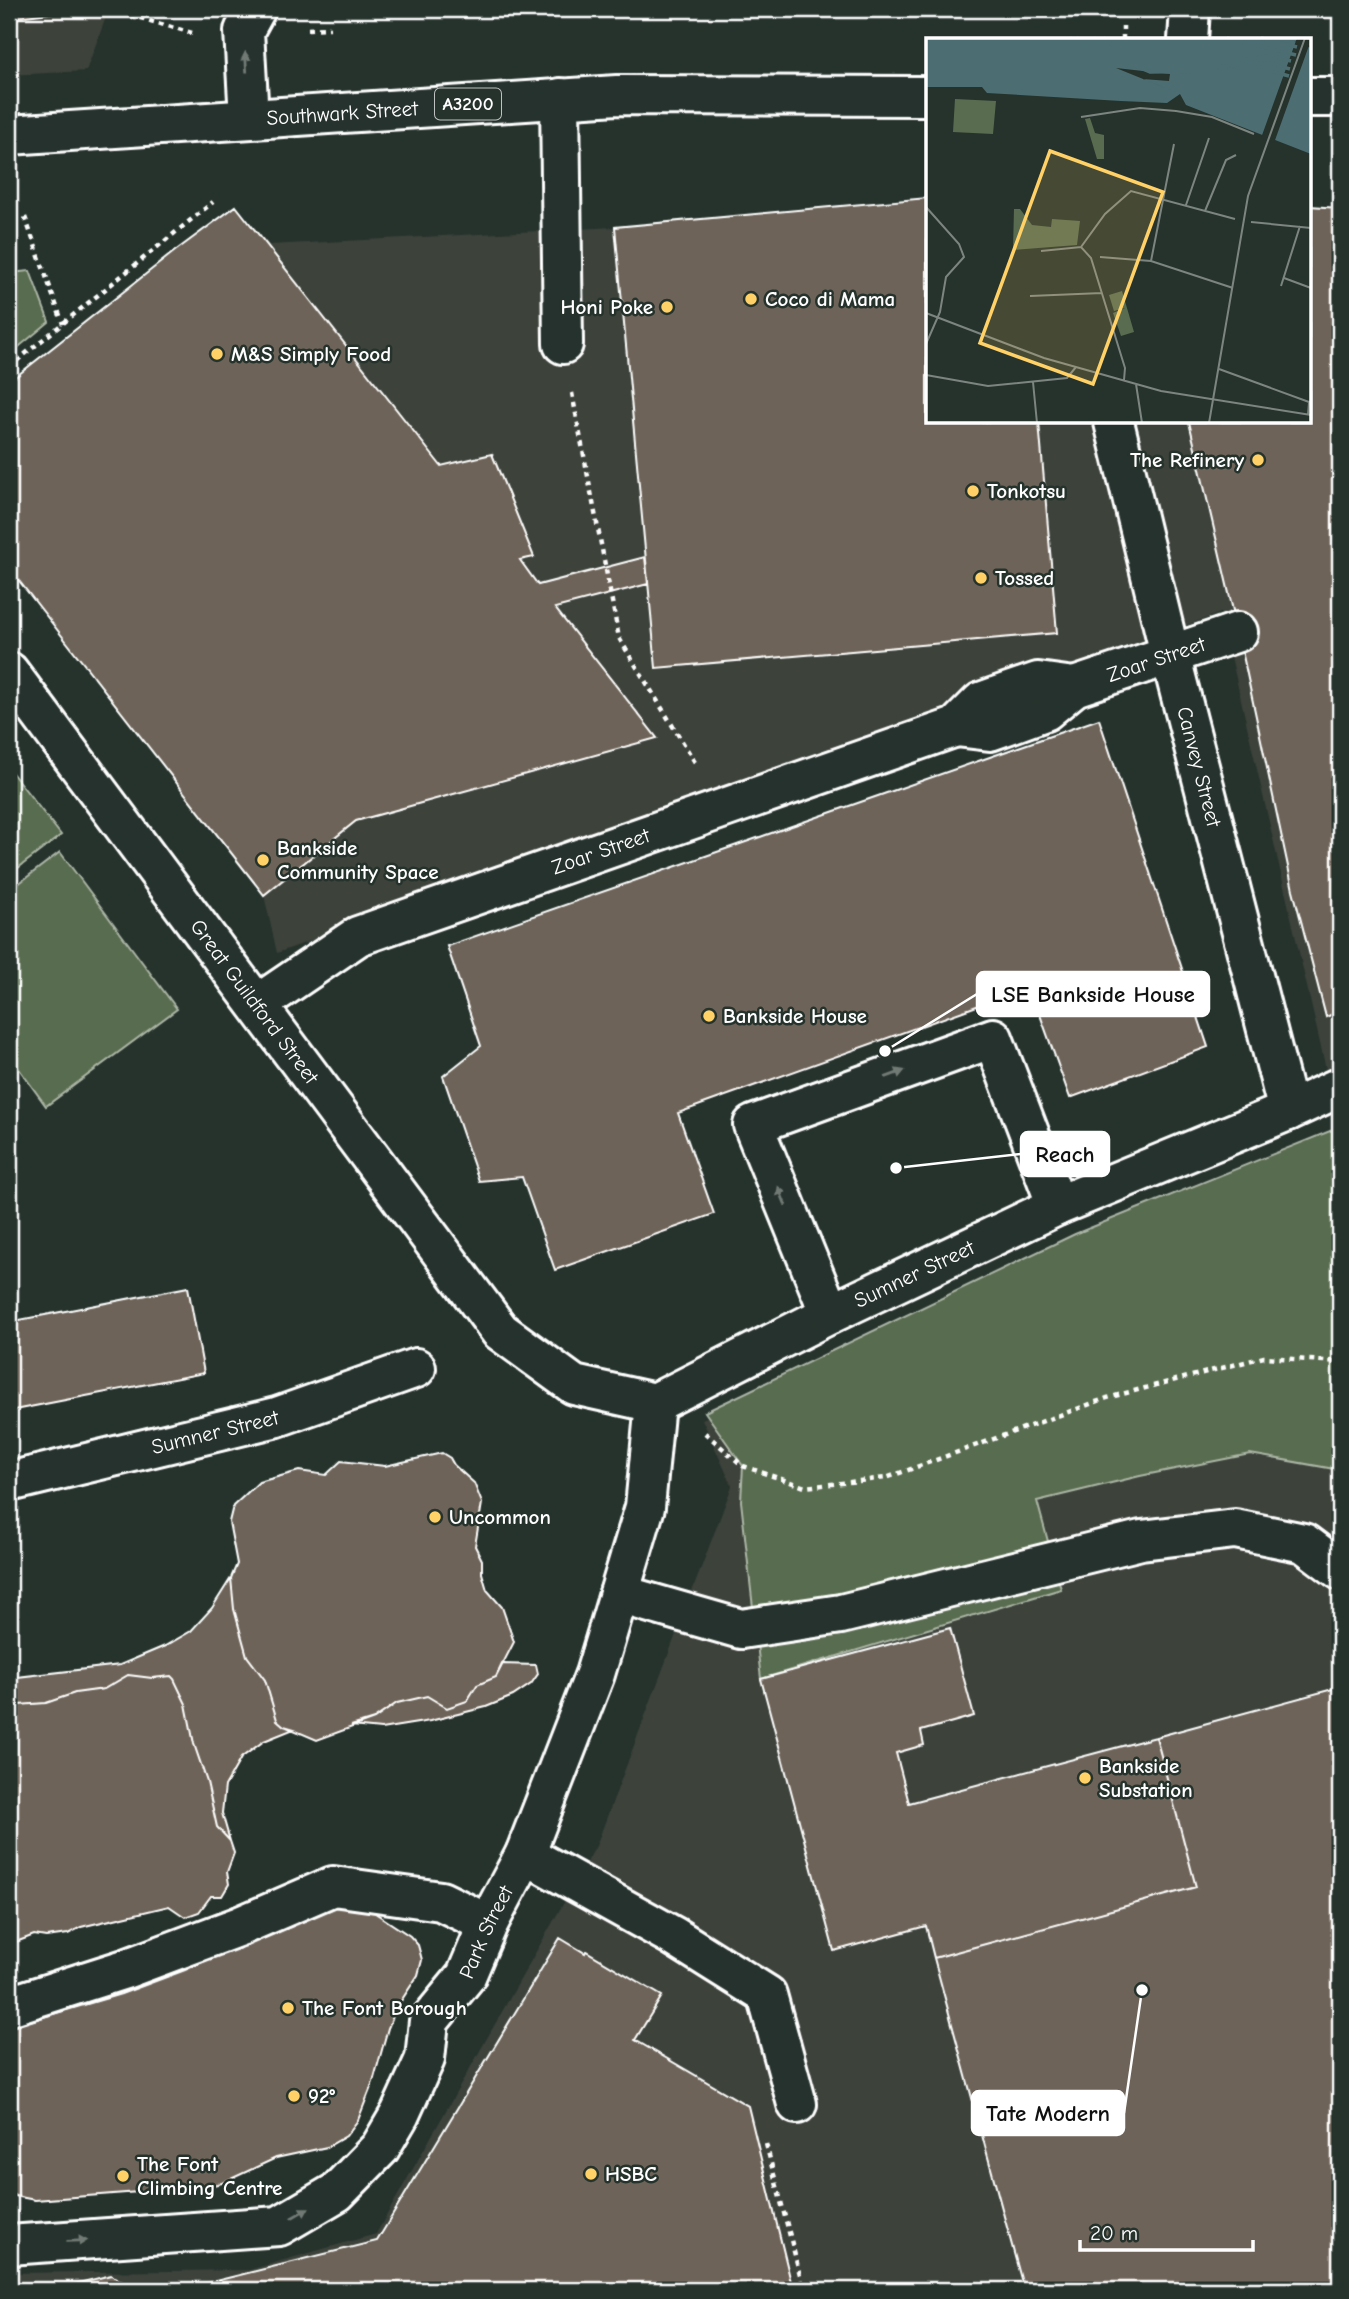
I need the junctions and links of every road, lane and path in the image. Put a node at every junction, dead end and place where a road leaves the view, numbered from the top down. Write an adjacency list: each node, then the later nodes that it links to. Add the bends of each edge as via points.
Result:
1 (256, 9): 14 (street, one-way to 1, via 244,31)
2 (1190, 9): 9 (street)
3 (130, 15): 7 (path)
4 (1123, 26): 8 (path)
5 (330, 28): 6 (path)
6 (308, 29)
7 (192, 33)
8 (1123, 38)
9 (1188, 38)
10 (926, 96): 13 (street, Southwark Street / A3200, via 617,95)
11 (1310, 97): 12 (street)
12 (1340, 97)
13 (560, 99): 14 (street, Southwark Street / A3200); 19 (street)
14 (249, 118): 15 (street, Southwark Street / A3200)
15 (9, 135)
16 (213, 202): 18 (path)
17 (25, 218): 18 (path)
18 (63, 324): 20 (path)
19 (563, 344): 27 (path, via 619,638)
20 (9, 367)
21 (1114, 424): 23 (street, Canvey Street)
22 (1238, 632): 23 (street, Zoar Street)
23 (1170, 654): 25 (street, Zoar Street); 30 (street, Canvey Street)
24 (9, 672): 28 (street, Great Guildford Street)
25 (1074, 687): 26 (street, Zoar Street, via 1045,711 990,731); 26 (street, Zoar Street, via 1038,682 981,702)
26 (956, 727): 27 (street, Zoar Street)
27 (722, 808): 28 (street, Zoar Street, via 358,936)
28 (258, 1004): 35 (street, Great Guildford Street, via 500,1331 574,1385)
29 (1340, 1087): 30 (street, Sumner Street)
30 (1288, 1111): 31 (street, Sumner Street)
31 (1057, 1206): 32 (street, Sumner Street); 32 (street, one-way to 31, via 753,1125 993,1038)
32 (830, 1314): 35 (street, Sumner Street)
33 (1340, 1362): 35 (path, via 1264,1357 1107,1398 886,1478 805,1487 743,1466 713,1438)
34 (416, 1368): 36 (street, Sumner Street, via 277,1417)
35 (655, 1403): 38 (street, Park Street, via 645,1507)
36 (9, 1482)
37 (1340, 1570): 38 (street, via 1304,1543 1235,1529 1141,1540 841,1614 741,1629)
38 (619, 1594): 39 (street, Park Street, via 595,1674)
39 (525, 1854): 40 (street, Park Street); 42 (street, via 673,1936 767,1995)
40 (488, 1924): 41 (street, via 441,1901 333,1886 125,1969); 44 (street, Park Street, one-way to 40, via 279,2226 337,2192 380,2148 400,2114 425,2059 429,2021 466,1976)
41 (9, 2006)
42 (797, 2104)
43 (765, 2142): 45 (path)
44 (9, 2245)
45 (804, 2290)

